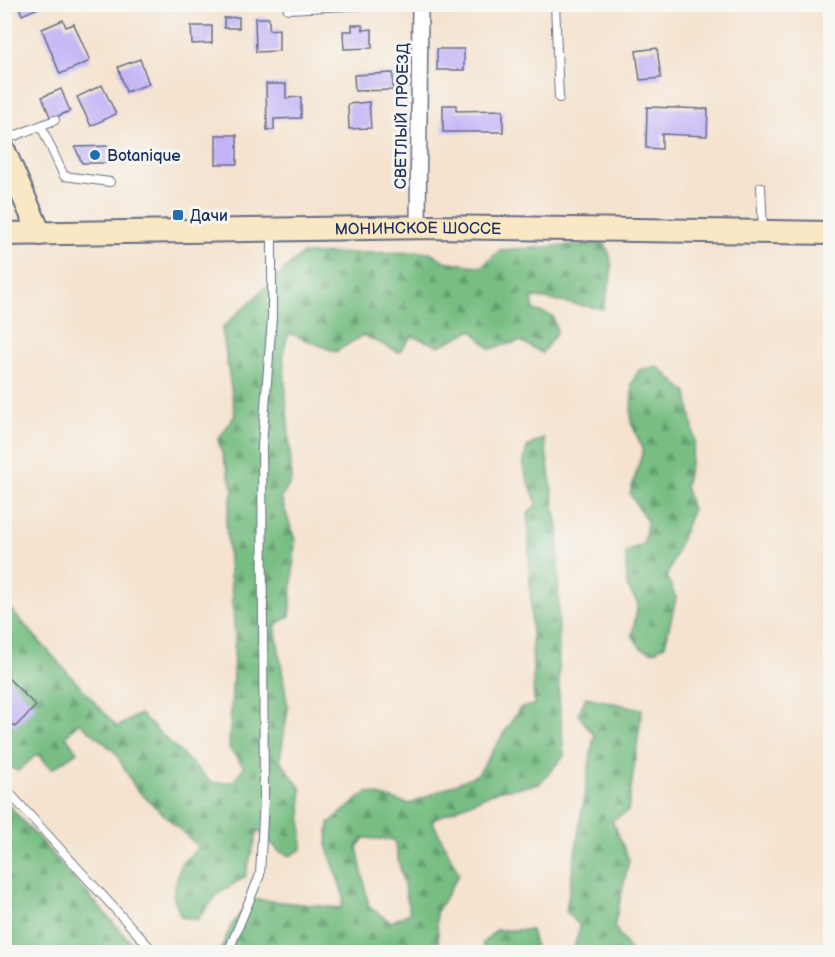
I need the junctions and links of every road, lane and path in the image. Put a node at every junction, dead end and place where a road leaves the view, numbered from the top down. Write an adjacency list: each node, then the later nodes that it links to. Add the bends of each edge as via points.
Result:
1 (385, 4): 4 (lane)
2 (420, 4): 12 (street, СВЕТЛЫЙ ПРОЕЗД)
3 (555, 4): 5 (lane)
4 (288, 9)
5 (559, 98)
6 (55, 120): 7 (lane)
7 (41, 126): 8 (lane); 10 (lane, via 64,176)
8 (4, 140)
9 (4, 151): 17 (main road)
10 (110, 182)
11 (761, 187): 14 (lane)
12 (417, 227): 13 (main road, МОНИНСКОЕ ШОССЕ); 14 (main road, МОНИНСКОЕ ШОССЕ)
13 (272, 228): 17 (main road, МОНИНСКОЕ ШОССЕ); 20 (lane, via 272,318 262,445 264,798 260,875)
14 (763, 232): 15 (main road, МОНИНСКОЕ ШОССЕ)
15 (831, 233)
16 (4, 234): 17 (main road, МОНИНСКОЕ ШОССЕ)
17 (40, 234)
18 (4, 787): 19 (lane)
19 (154, 952)
20 (228, 952)

